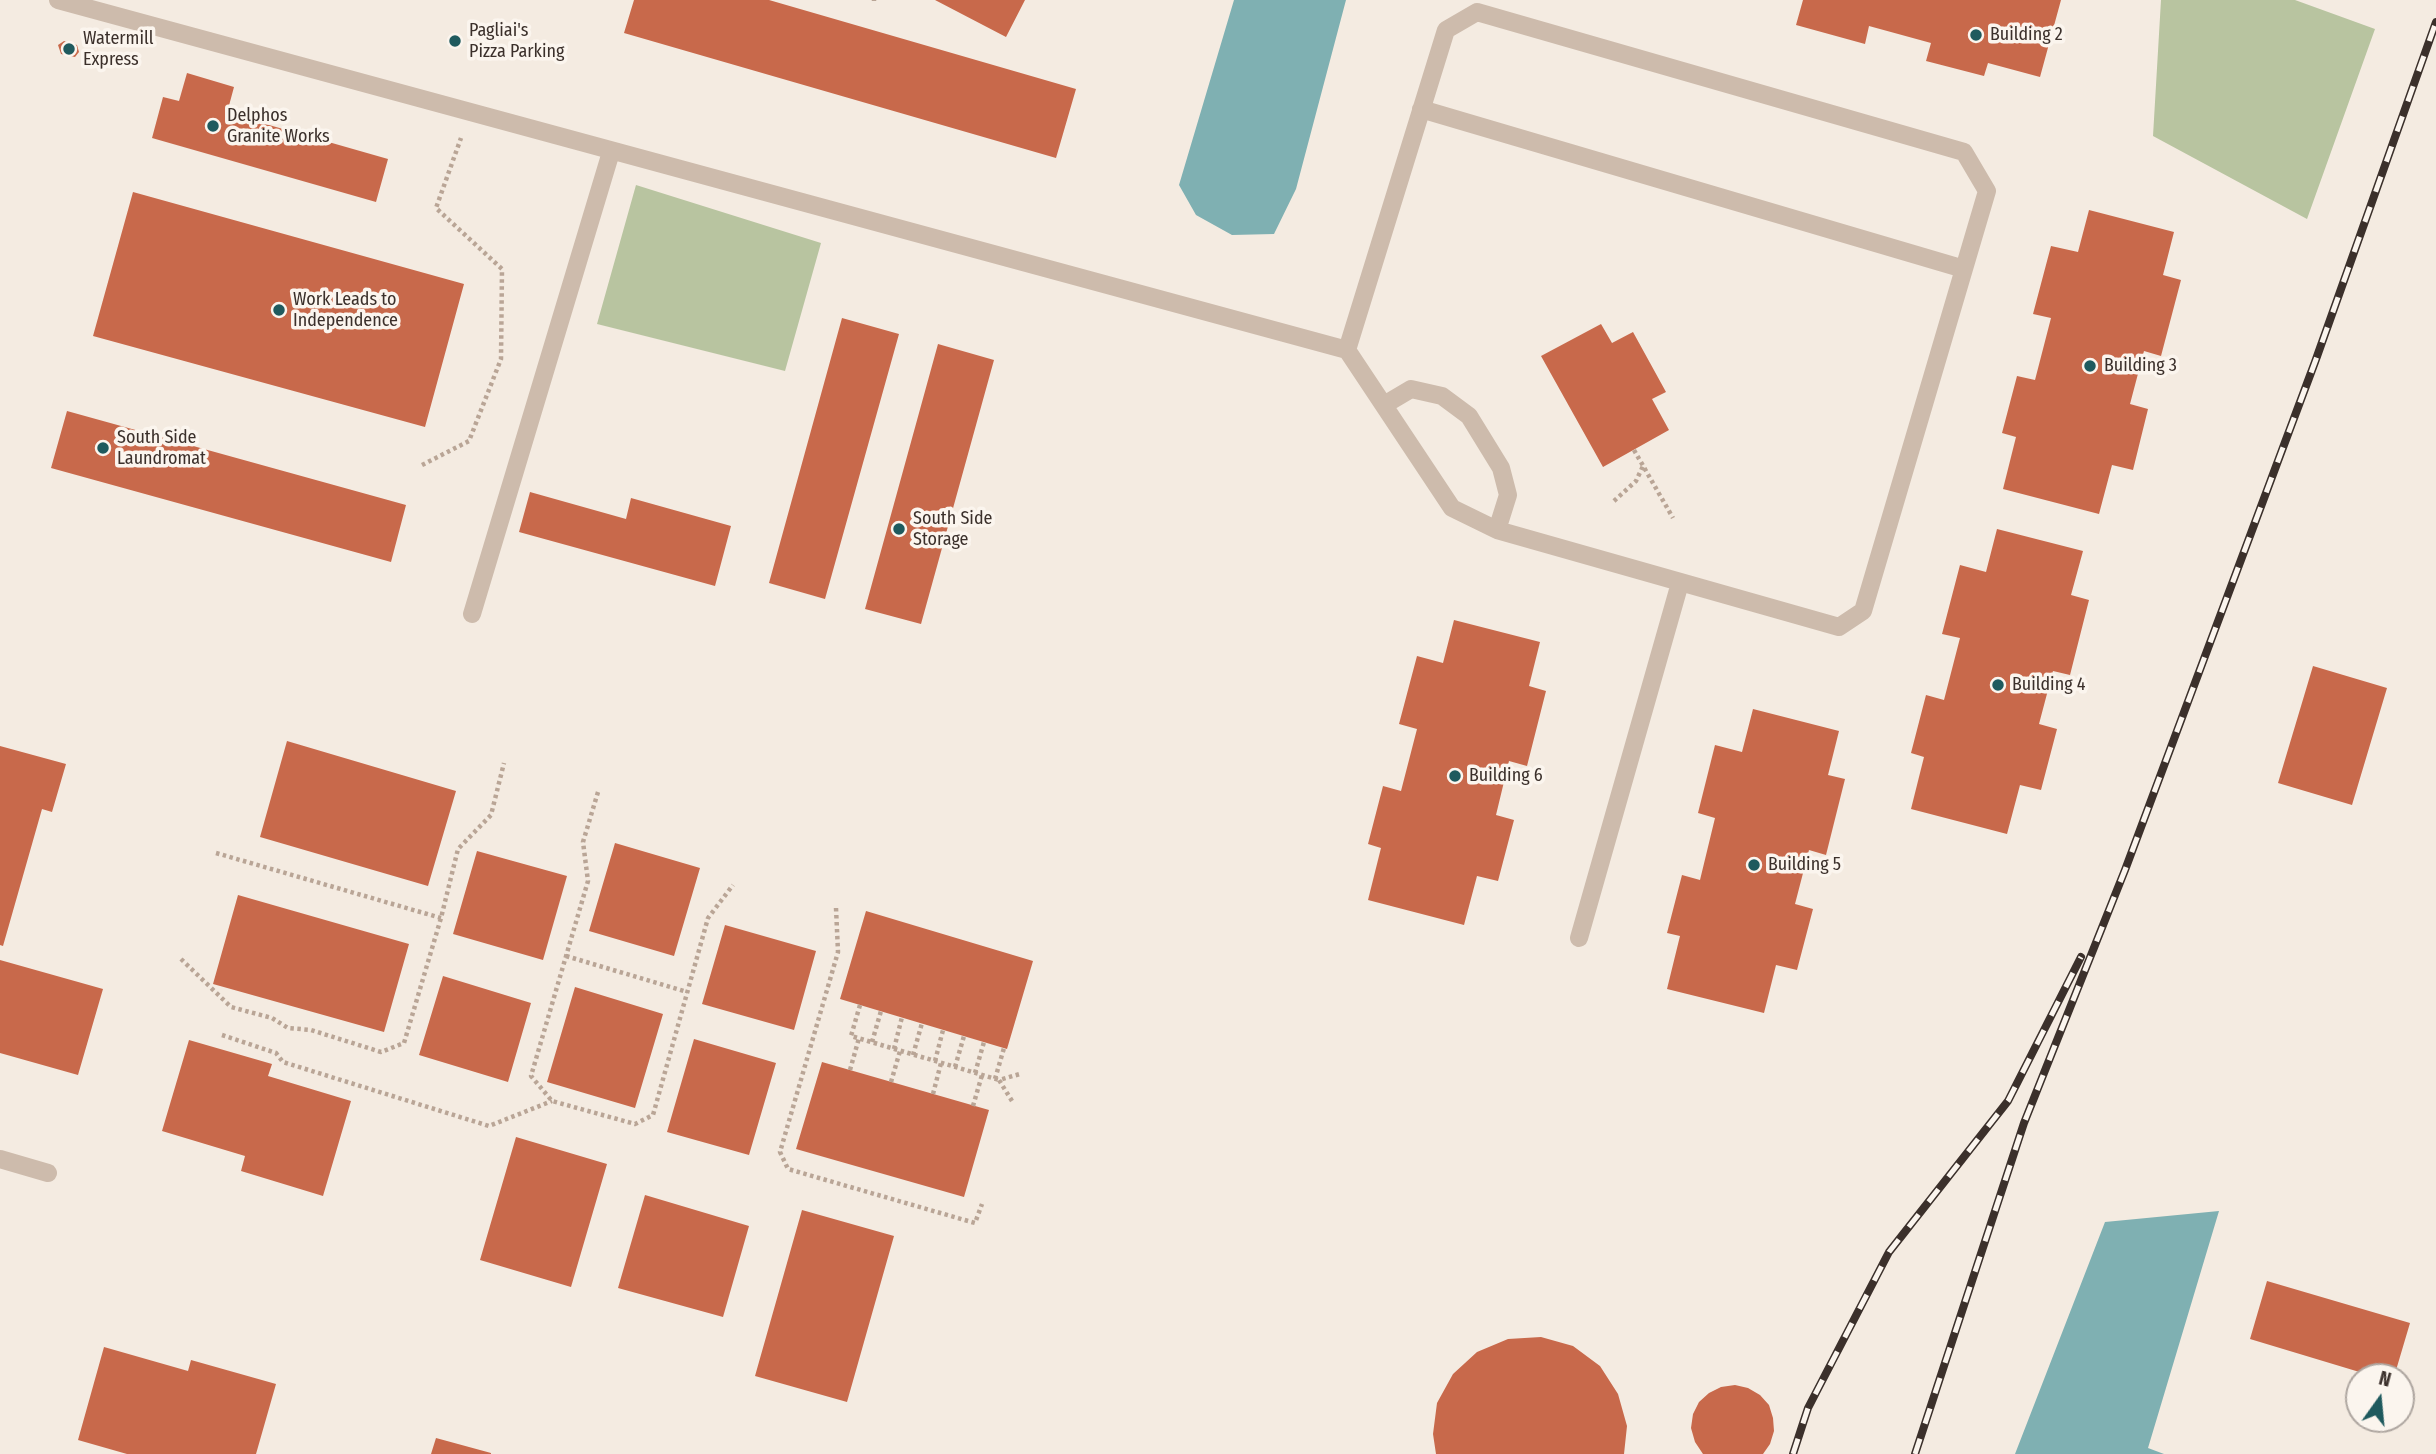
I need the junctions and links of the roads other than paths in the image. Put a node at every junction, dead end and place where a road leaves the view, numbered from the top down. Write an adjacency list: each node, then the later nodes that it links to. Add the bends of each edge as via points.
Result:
1 (58, 0): 3 (street)
2 (1421, 109): 4 (street); 4 (street, via 1446,30 1476,12 1964,152 1987,191); 5 (street)
3 (611, 152): 5 (street); 9 (street)
4 (1964, 269): 8 (street, via 1863,611 1839,627)
5 (1347, 350): 6 (street)
6 (1384, 405): 7 (street, via 1452,508); 7 (street, via 1411,389 1442,396 1469,416 1501,468 1508,495)
7 (1497, 530): 8 (street)
8 (1680, 583): 10 (street)
9 (472, 614)
10 (1579, 938)
11 (0, 1159): 12 (street)
12 (48, 1173)

